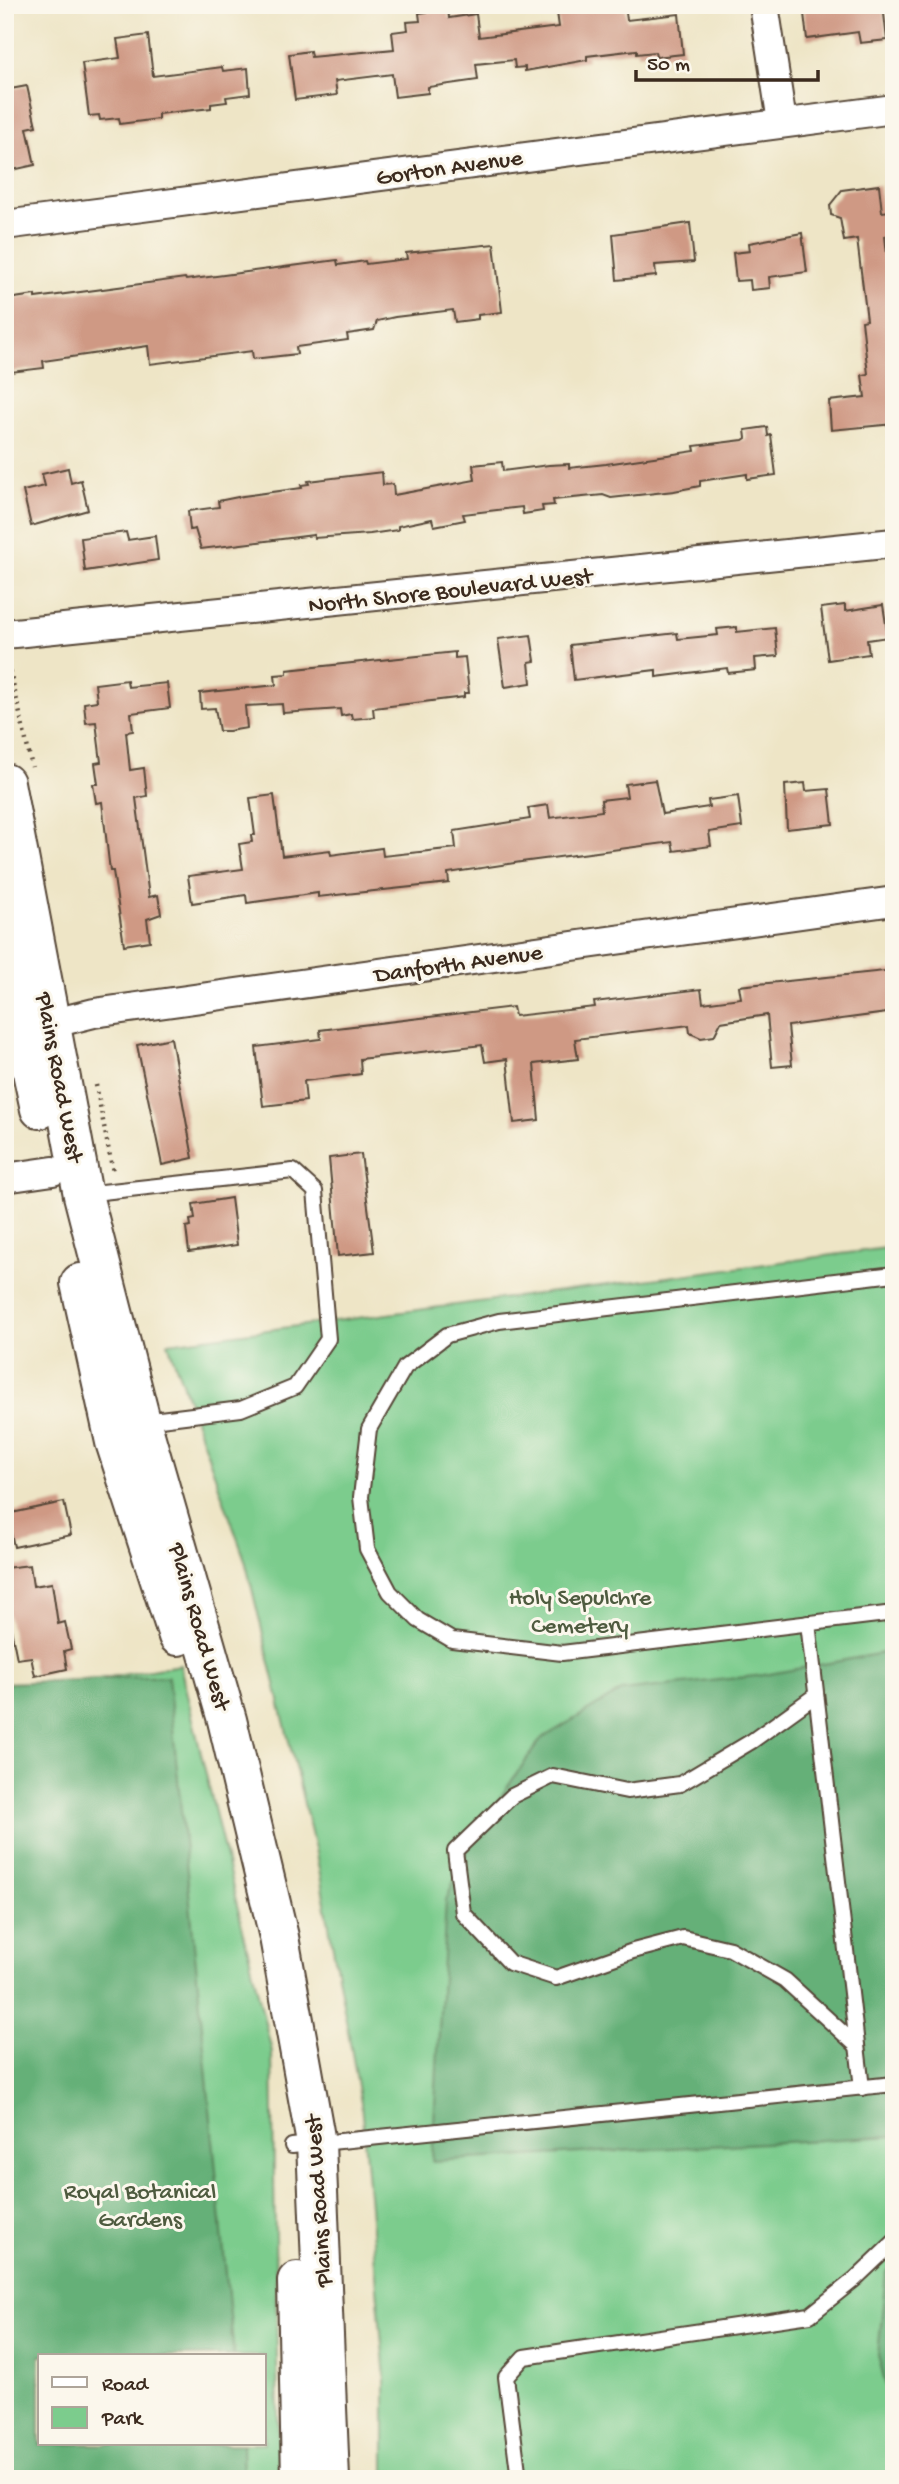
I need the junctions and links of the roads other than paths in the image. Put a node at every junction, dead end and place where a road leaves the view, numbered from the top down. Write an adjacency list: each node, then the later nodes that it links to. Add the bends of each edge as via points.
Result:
1 (764, 5): 3 (street)
2 (894, 109): 3 (street, Gorton Avenue)
3 (782, 122): 4 (street, Gorton Avenue)
4 (5, 225)
5 (894, 543): 6 (street, North Shore Boulevard West)
6 (5, 634)
7 (5, 783): 10 (main road, Plains Road West)
8 (894, 901): 10 (street, Danforth Avenue, via 94,1013)
9 (5, 946): 10 (main road, Plains Road West)
10 (38, 1027): 11 (main road, Plains Road West); 13 (main road, Plains Road West)
11 (52, 1171): 12 (street); 22 (main road, Plains Road West, via 115,1443 193,1682 241,1860)
12 (5, 1178)
13 (83, 1195): 15 (main road, Plains Road West); 15 (lane, via 293,1171 315,1191 328,1339 295,1387 241,1409)
14 (894, 1273): 17 (lane, via 499,1321 447,1335 405,1367 369,1429 361,1497 367,1549 390,1592 418,1620 452,1640 562,1653)
15 (141, 1421): 22 (main road, Plains Road West, via 230,1733 279,1937)
16 (894, 1613): 17 (lane)
17 (808, 1623): 18 (lane)
18 (816, 1695): 19 (lane); 19 (lane, via 680,1784 627,1791 553,1776 512,1796 456,1851 457,1863 463,1913 510,1963 556,1978 683,1938 730,1949 785,1980)
19 (857, 2046): 21 (lane)
20 (894, 2084): 21 (lane)
21 (862, 2088): 22 (lane)
22 (304, 2145): 24 (main road, Plains Road West); 25 (main road, Plains Road West)
23 (894, 2242): 26 (lane, via 810,2315 524,2357 506,2377)
24 (301, 2479)
25 (330, 2479)
26 (519, 2479)

